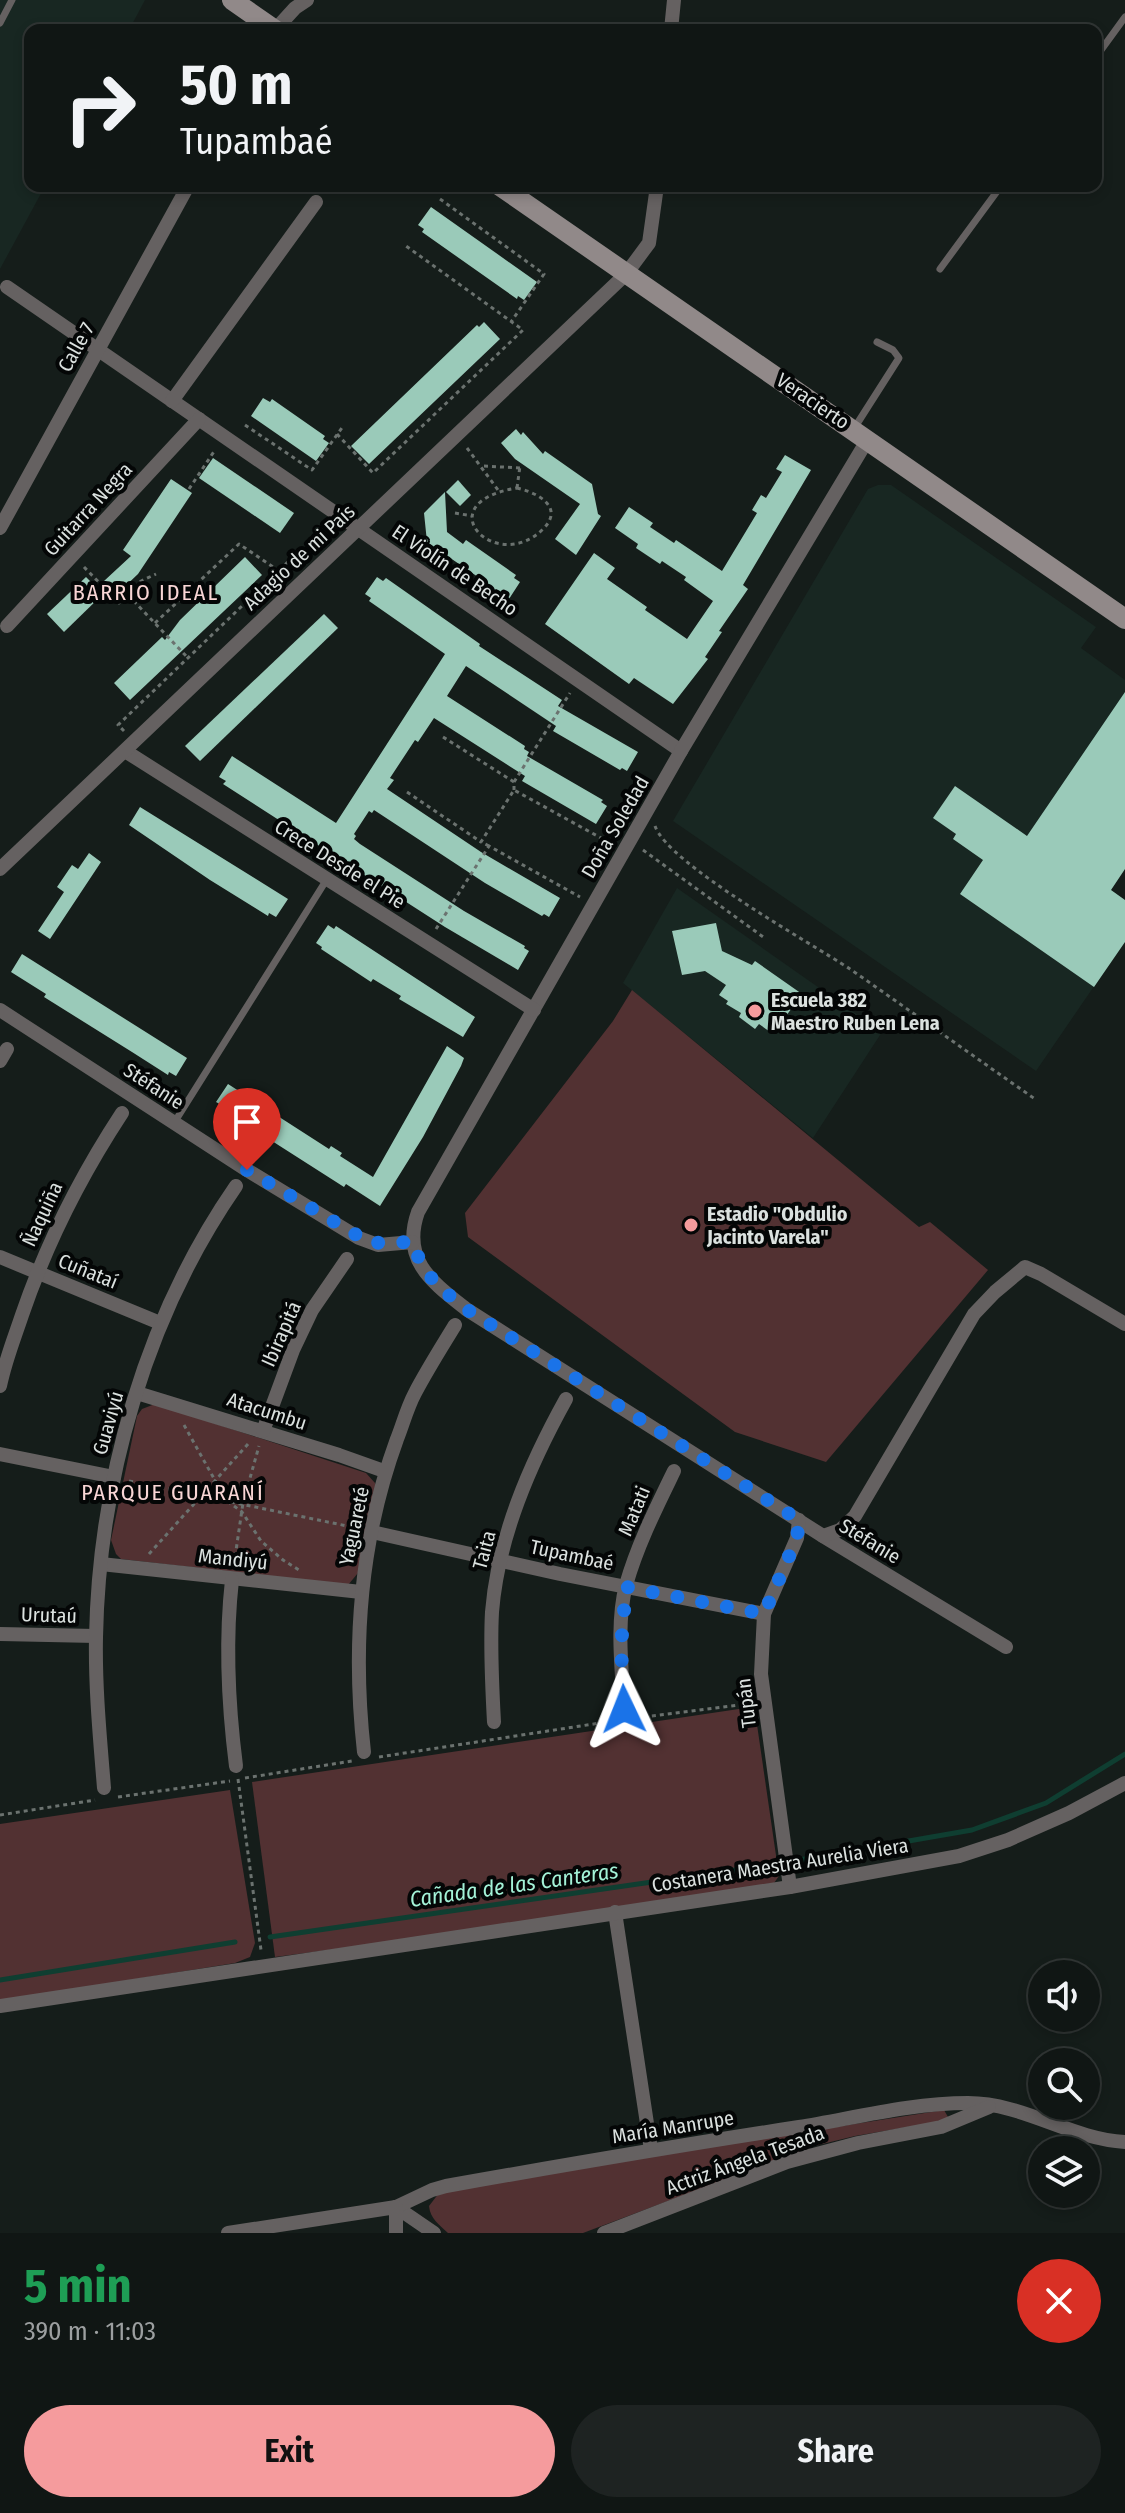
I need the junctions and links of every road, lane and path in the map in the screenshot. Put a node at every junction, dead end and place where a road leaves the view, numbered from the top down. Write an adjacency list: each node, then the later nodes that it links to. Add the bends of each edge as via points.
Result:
1 (12, 0): 6 (lane)
2 (232, 0): 7 (street)
3 (307, 0): 8 (street)
4 (674, 0): 9 (street)
5 (1125, 17): 10 (lane)
6 (0, 23)
7 (266, 24)
8 (280, 24)
9 (672, 24)
10 (1102, 49)
11 (185, 192): 23 (street, Calle 7)
12 (509, 192): 19 (street, Veracierto)
13 (656, 192): 19 (street, Adagio de mi País, via 649,243)
14 (997, 192): 18 (lane)
15 (440, 199): 21 (path, via 544,274)
16 (316, 202): 24 (street)
17 (406, 246): 21 (path)
18 (940, 269)
19 (626, 274): 29 (street, Veracierto); 31 (street, Adagio de mi País)
20 (7, 287): 23 (street, El Violín de Becho)
21 (511, 322): 28 (path, via 523,330 373,473)
22 (877, 342): 29 (lane, via 899,358)
23 (98, 349): 24 (street, El Violín de Becho); 38 (street, Calle 7)
24 (172, 401): 25 (street, El Violín de Becho)
25 (199, 419): 30 (street, El Violín de Becho); 49 (street, Guitarra Negra)
26 (245, 425): 28 (path, via 312,470)
27 (344, 425): 28 (path)
28 (337, 434)
29 (861, 434): 47 (street, Veracierto); 54 (street, Doña Soledad)
30 (223, 436): 34 (path); 39 (street, El Violín de Becho)
31 (456, 436): 32 (path); 39 (street, Adagio de mi País)
32 (482, 466): 33 (path, via 520,467); 35 (path)
33 (517, 488): 35 (path); 37 (path, via 541,495 550,511 548,524 532,537 512,544 490,542 474,529)
34 (189, 489)
35 (498, 491): 37 (path, via 481,501)
36 (455, 513): 37 (path)
37 (472, 516)
38 (0, 528)
39 (359, 529): 51 (street, El Violín de Becho); 53 (street, Adagio de mi País)
40 (291, 559): 42 (path)
41 (84, 567): 45 (path, via 119,603)
42 (279, 571): 46 (path, via 239,544); 50 (path)
43 (156, 574): 45 (path)
44 (167, 594): 46 (path)
45 (128, 595): 48 (path)
46 (175, 604): 48 (path)
47 (1125, 619)
48 (155, 623): 50 (path)
49 (7, 626)
50 (188, 658): 53 (path, via 118,725)
51 (579, 680): 54 (street, El Violín de Becho); 55 (path)
52 (443, 737): 55 (path)
53 (130, 747): 62 (street, Adagio de mi País); 63 (street, Crece Desde el Pie)
54 (681, 751): 58 (street, Doña Soledad)
55 (514, 782): 56 (path)
56 (514, 790): 59 (path); 61 (path)
57 (407, 792): 59 (path)
58 (649, 807): 61 (street, Doña Soledad); 69 (path, via 658,835 694,869 848,968)
59 (481, 842): 60 (path)
60 (489, 846): 64 (path); 66 (path)
61 (627, 846): 64 (street, Doña Soledad); 65 (path)
62 (0, 869)
63 (327, 879): 66 (street, Crece Desde el Pie); 71 (lane)
64 (593, 905): 68 (street, Doña Soledad)
65 (766, 939)
66 (427, 943): 68 (street, Crece Desde el Pie)
67 (0, 1010): 71 (street, Stéfanie)
68 (534, 1010): 73 (street, Doña Soledad, via 418,1212)
69 (1035, 1099)
70 (122, 1113): 76 (street, Ñaquiña, via 87,1166)
71 (174, 1123): 73 (street, Stéfanie, via 359,1238 378,1245)
72 (236, 1186): 77 (street, Guaviyú)
73 (413, 1242): 94 (street, Stéfanie, via 429,1277 466,1309)
74 (0, 1257): 76 (street, Cuñataí)
75 (347, 1259): 84 (street, Ibirapitá, via 312,1310)
76 (37, 1272): 77 (street, Cuñataí); 80 (street, Ñaquiña)
77 (160, 1323): 81 (street, Guaviyú)
78 (1125, 1324): 96 (street, via 1025,1267 974,1314 855,1516)
79 (455, 1325): 86 (street, Yaguareté, via 413,1396)
80 (0, 1386)
81 (137, 1393): 84 (street, Atacumbu); 88 (street, Guaviyú)
82 (566, 1399): 97 (street, Taita, via 533,1462)
83 (177, 1420): 89 (path)
84 (263, 1431): 86 (street, Atacumbu); 89 (path); 92 (path)
85 (0, 1454): 88 (street)
86 (384, 1471): 95 (street, Yaguareté)
87 (674, 1471): 101 (street, Matati)
88 (114, 1477): 90 (path); 98 (street, Guaviyú)
89 (215, 1480): 90 (path); 91 (path)
90 (202, 1495): 91 (path); 99 (path, via 154,1551)
91 (226, 1500): 92 (path); 93 (path)
92 (243, 1503): 93 (path); 95 (path)
93 (242, 1512): 100 (path); 102 (path, via 261,1541 299,1568)
94 (799, 1520): 96 (street, Stéfanie); 104 (street, Tupán, via 797,1538)
95 (372, 1532): 97 (street, Tupambaé); 103 (street, Yaguareté)
96 (823, 1536): 107 (street, Stéfanie)
97 (501, 1560): 101 (street, Tupambaé); 110 (street, Taita, via 492,1620)
98 (101, 1564): 99 (street, Mandiyú); 106 (street, Guaviyú)
99 (129, 1567): 100 (street, Mandiyú)
100 (232, 1580): 102 (street, Mandiyú); 113 (street, via 228,1675)
101 (626, 1587): 104 (street, Tupambaé); 109 (street, Matati, via 621,1647)
102 (310, 1588): 103 (street, Mandiyú)
103 (361, 1592): 111 (street, Yaguareté, via 357,1647)
104 (764, 1614): 108 (street, Tupán)
105 (0, 1634): 106 (street, Urutaú)
106 (96, 1636): 115 (street, Guaviyú)
107 (1006, 1647)
108 (765, 1702): 112 (path); 117 (street, Tupán)
109 (624, 1709)
110 (494, 1722)
111 (364, 1756): 113 (path)
112 (379, 1757)
113 (237, 1773): 116 (path); 119 (path)
114 (1125, 1783): 117 (street, Costanera Maestra Aurelia Viera, via 1008,1840 959,1856)
115 (104, 1788)
116 (0, 1815)
117 (790, 1887): 118 (street, Costanera Maestra Aurelia Viera)
118 (615, 1912): 119 (street, Costanera Maestra Aurelia Viera); 123 (street)
119 (263, 1966): 120 (street, Costanera Maestra Aurelia Viera)
120 (0, 2006)
121 (993, 2105): 122 (street, María Manrupe, via 1100,2141); 123 (street, María Manrupe, via 940,2105); 128 (street, Actriz Ángela Tesada, via 941,2127 787,2162)
122 (1125, 2142)
123 (651, 2150): 124 (street, María Manrupe, via 432,2190)
124 (396, 2207): 125 (street, María Manrupe); 126 (street); 127 (street)
125 (228, 2233)
126 (396, 2233)
127 (434, 2233)
128 (604, 2233)

